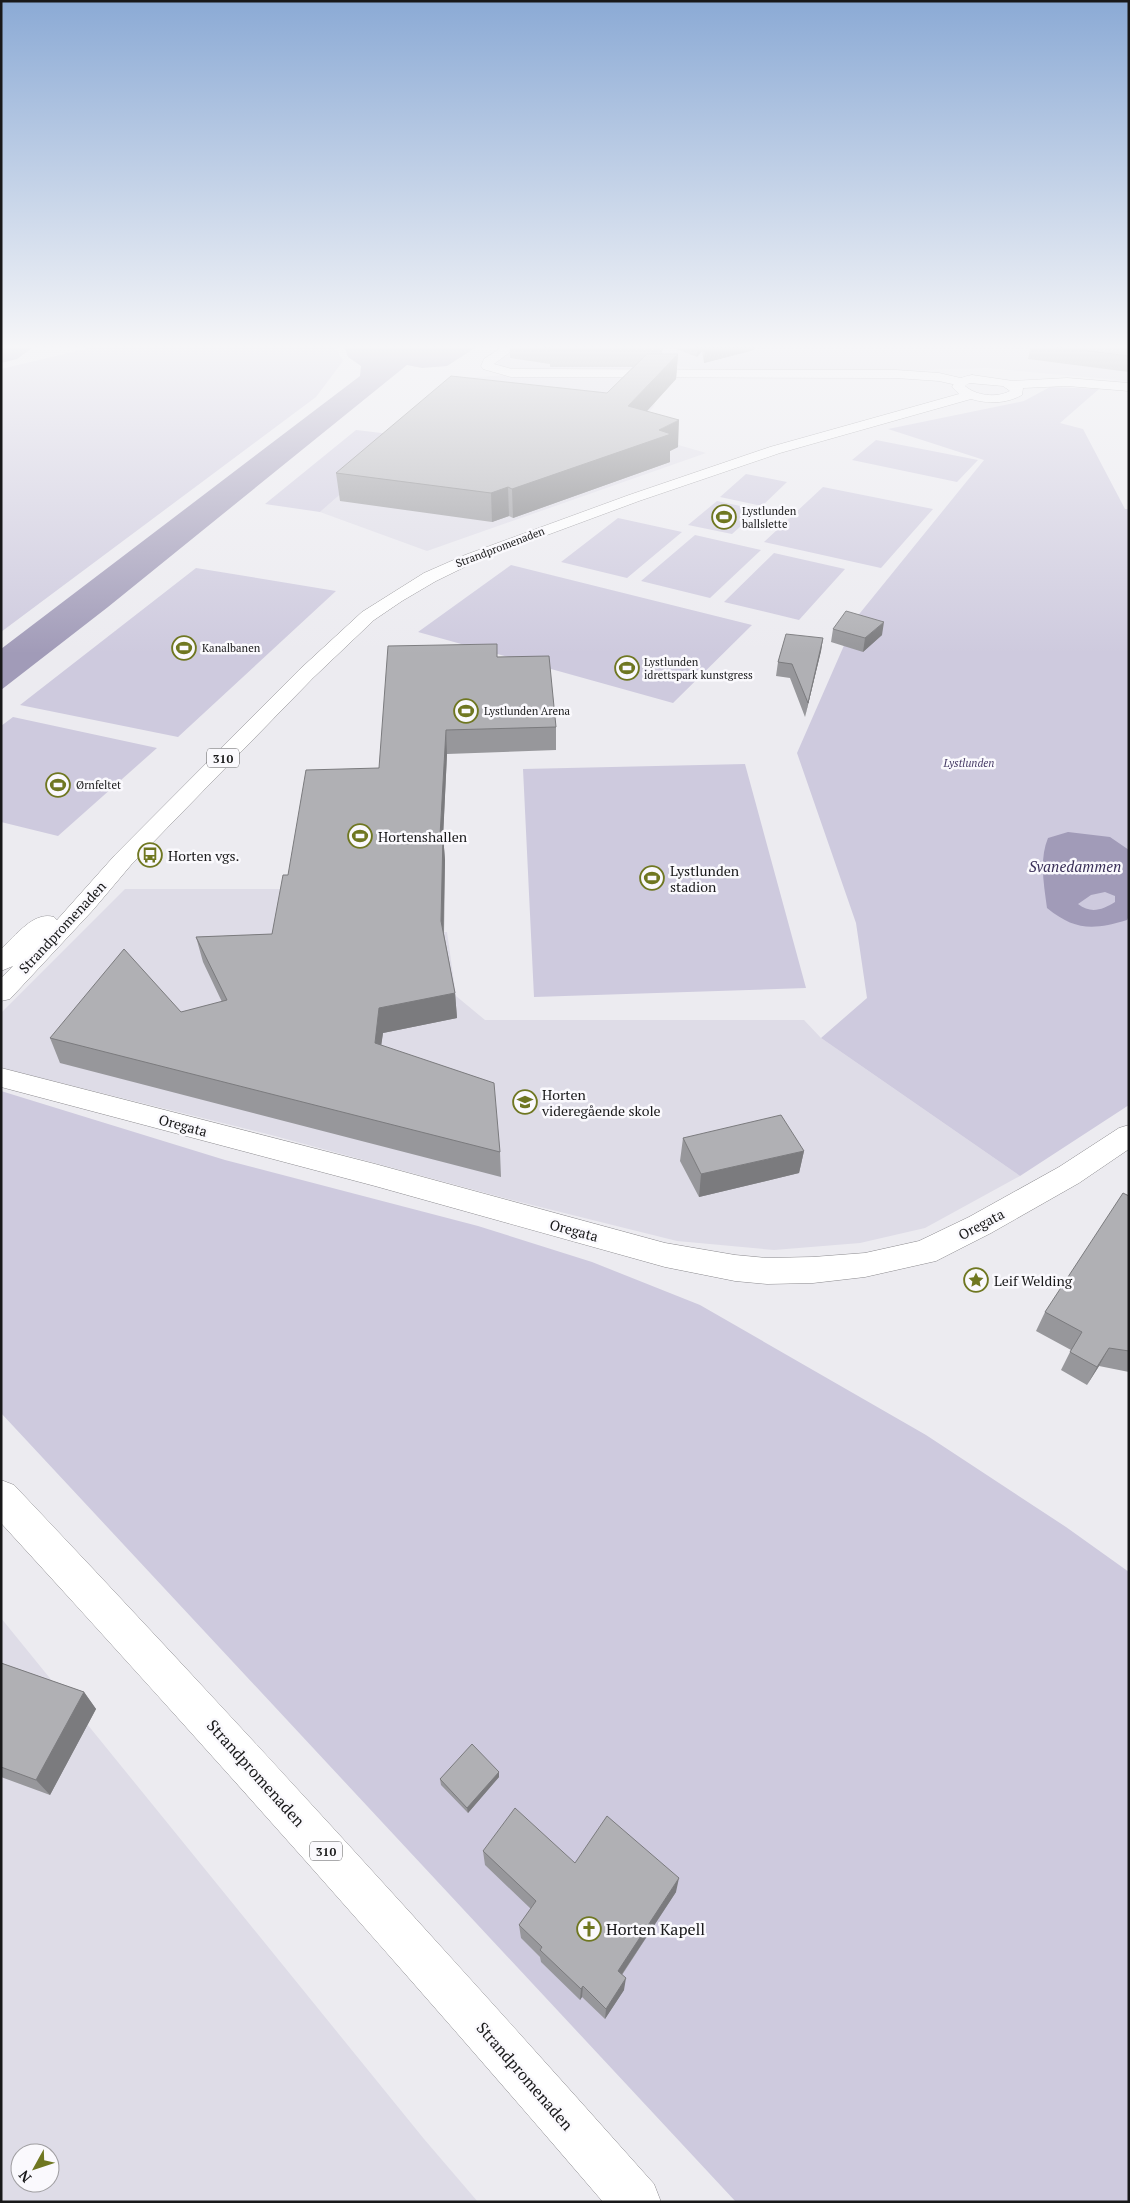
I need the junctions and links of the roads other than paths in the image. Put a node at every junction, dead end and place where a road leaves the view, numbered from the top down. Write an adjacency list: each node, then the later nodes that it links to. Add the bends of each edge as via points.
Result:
1 (779, 449): 2 (main road, Strandpromenaden / 310, via 505,545 450,567 382,606 306,674)
2 (123, 860): 3 (main road, Strandpromenaden / 310, via 70,901); 4 (main road, Strandpromenaden / 310)
3 (1, 963)
4 (1, 993)
5 (1, 1077): 6 (main road, Oregata, via 665,1255 767,1271 865,1265 925,1252 1074,1172)
6 (1129, 1135)
7 (5, 1495): 8 (main road, Strandpromenaden / 310, via 452,1991)
8 (636, 2202)

